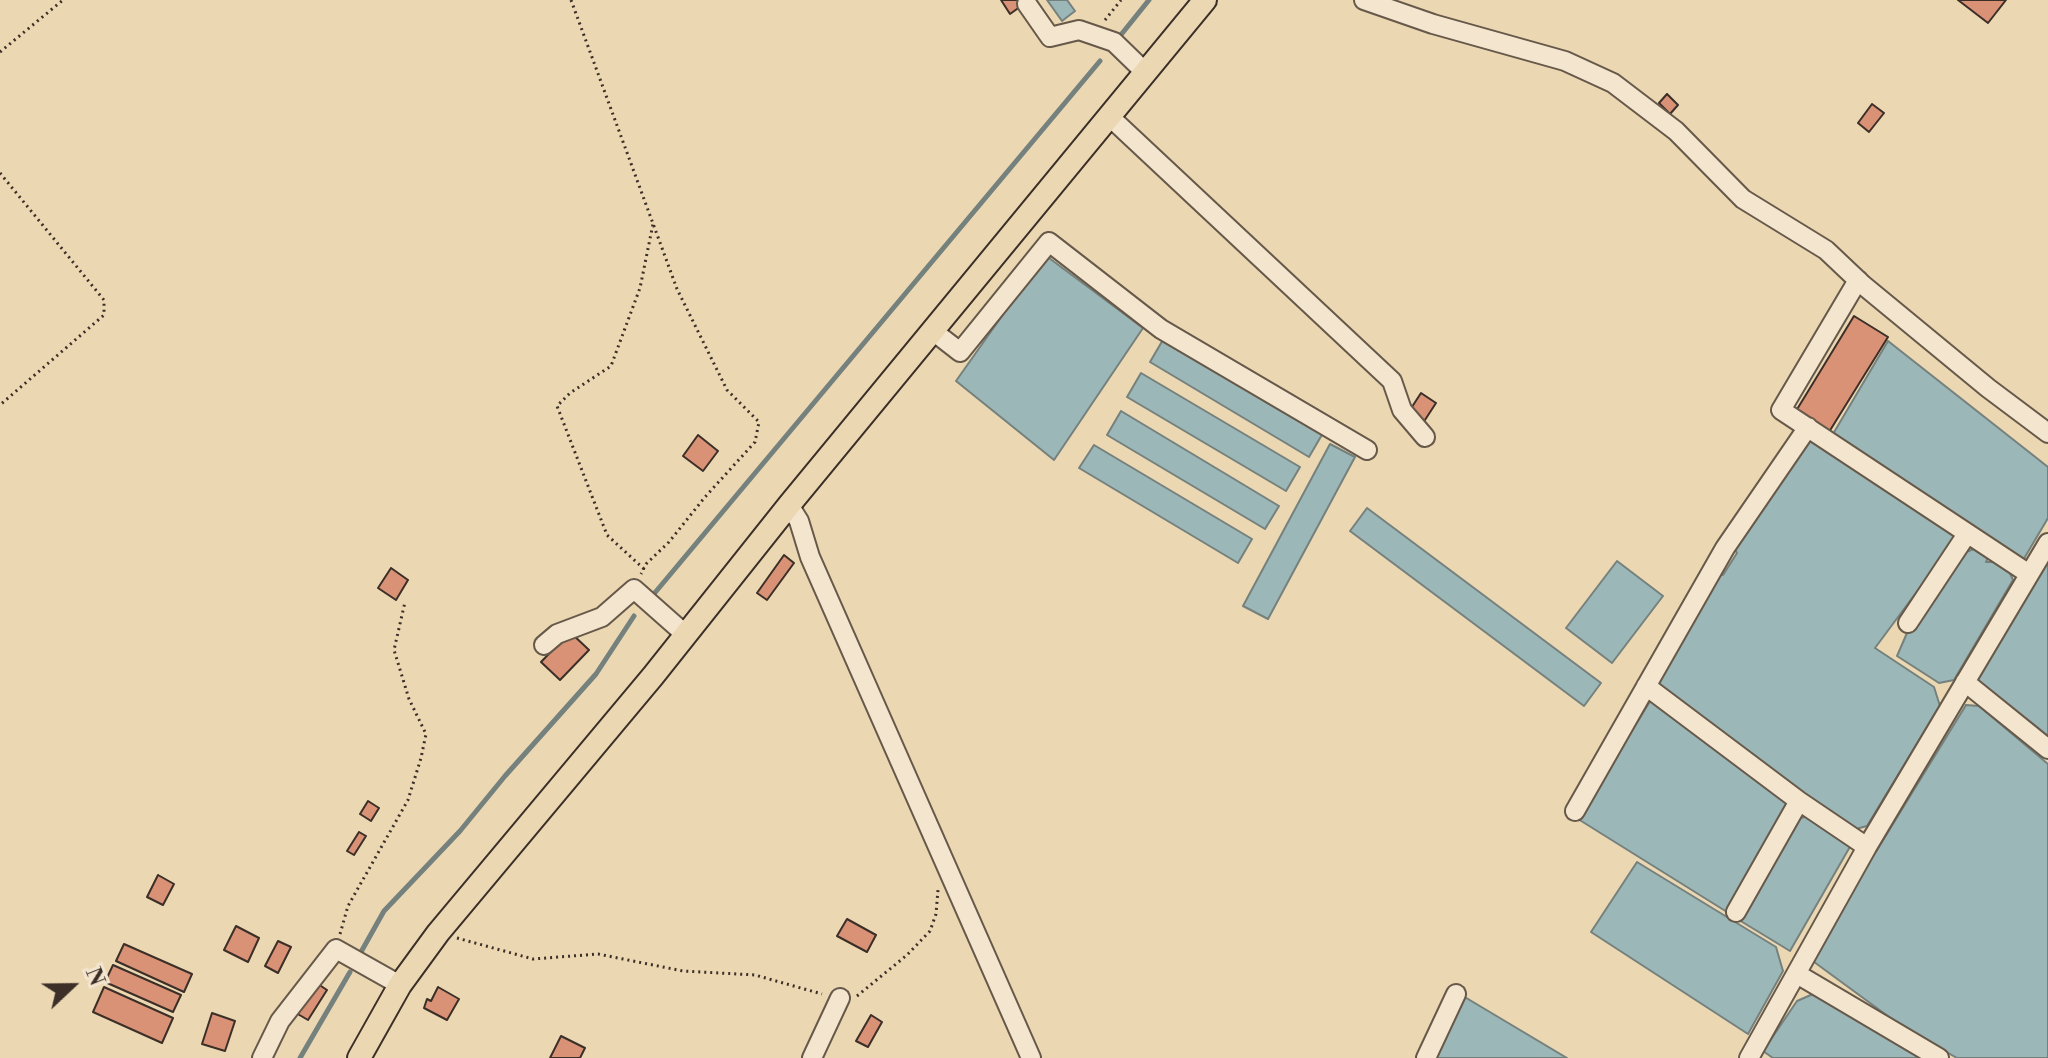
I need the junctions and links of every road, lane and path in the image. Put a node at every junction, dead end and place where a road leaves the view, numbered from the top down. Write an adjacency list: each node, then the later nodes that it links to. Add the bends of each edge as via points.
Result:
1 (63, 0): 8 (path)
2 (571, 0): 12 (path)
3 (1121, 0): 7 (path)
4 (1205, 0): 9 (main road)
5 (1364, 0): 13 (street, via 1565,61 1613,83 1676,131 1743,199 1826,250)
6 (1027, 4): 7 (street, via 1050,37 1079,30)
7 (1092, 35): 9 (street, via 1114,42)
8 (0, 52)
9 (1146, 73): 10 (main road)
10 (1110, 117): 14 (main road); 18 (street, via 1392,381 1402,410)
11 (0, 173): 15 (path, via 104,300 104,315)
12 (653, 222): 23 (path, via 640,288 611,366 557,406 607,535); 23 (path, via 677,289 727,390 759,422 755,442)
13 (1858, 280): 16 (street, via 1781,410); 17 (street)
14 (933, 331): 19 (street, via 960,352 1049,242 1161,329); 20 (main road)
15 (0, 405)
16 (1808, 427): 21 (street); 31 (street, via 1725,548)
17 (2046, 428)
18 (1425, 437)
19 (1367, 450)
20 (789, 505): 28 (main road); 36 (street)
21 (1967, 534): 24 (street); 27 (street)
22 (2048, 543): 24 (street)
23 (644, 569): 25 (path)
24 (2029, 574): 30 (street)
25 (634, 589): 28 (street); 29 (street, via 602,617 557,634)
26 (405, 602): 39 (path, via 394,650 426,734 408,800 348,906)
27 (1908, 623)
28 (686, 635): 38 (main road)
29 (544, 645)
30 (1965, 682): 32 (street); 35 (street)
31 (1646, 686): 33 (street); 34 (street)
32 (2048, 749)
33 (1799, 801): 35 (street); 37 (street)
34 (1575, 811)
35 (1867, 847): 40 (street)
36 (946, 869): 43 (path, via 930,931 858,996); 47 (street)
37 (1736, 912)
38 (438, 933): 41 (main road); 43 (path, via 533,959 598,954 683,971 755,975)
39 (336, 949): 41 (street); 44 (street, via 280,1021)
40 (1797, 974): 49 (street); 50 (street)
41 (400, 985): 45 (main road)
42 (1456, 994): 48 (street)
43 (840, 998): 46 (street)
44 (262, 1058)
45 (359, 1058)
46 (812, 1058)
47 (1031, 1058)
48 (1426, 1058)
49 (1749, 1058)
50 (1939, 1058)

